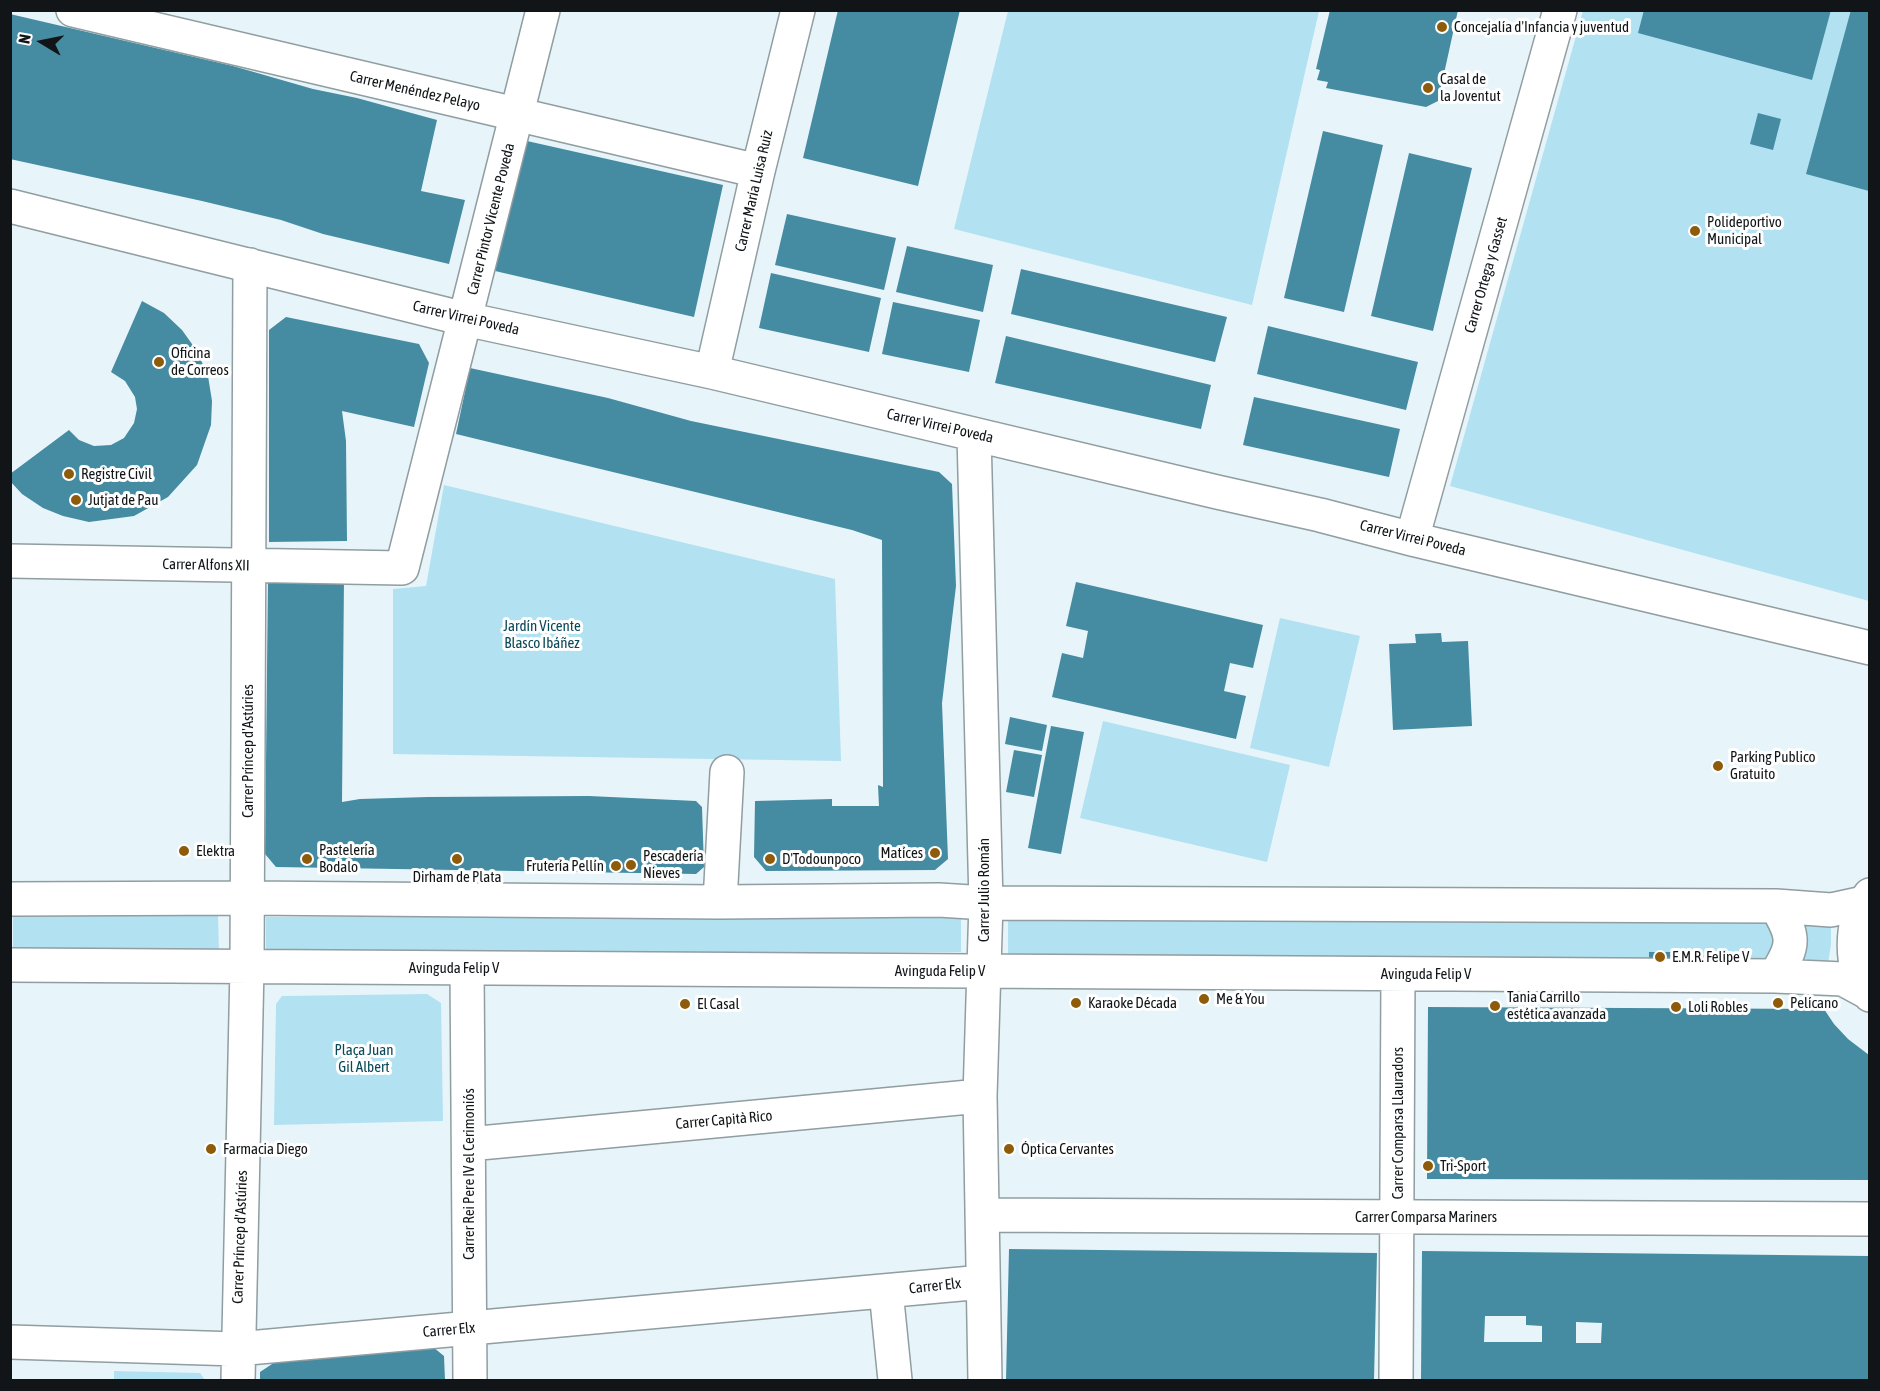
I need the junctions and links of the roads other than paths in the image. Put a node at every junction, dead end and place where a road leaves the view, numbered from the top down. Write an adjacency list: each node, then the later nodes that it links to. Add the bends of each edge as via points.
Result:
1 (73, 10): 5 (street, Carrer Menéndez Pelayo)
2 (543, 10): 5 (street, Carrer Pintor Vicente Poveda)
3 (798, 10): 6 (street, Carrer María Luisa Ruiz)
4 (1560, 10): 12 (street, Carrer Ortega y Gasset)
5 (517, 114): 6 (street, Carrer Menéndez Pelayo); 9 (street, Carrer Pintor Vicente Poveda)
6 (758, 171): 10 (street, Carrer María Luisa Ruiz)
7 (10, 206): 8 (street, Carrer Virrei Poveda)
8 (250, 265): 9 (street, Carrer Virrei Poveda); 14 (street, Carrer Príncep d'Astúries)
9 (465, 319): 10 (street, Carrer Virrei Poveda); 15 (street, Carrer Pintor Vicente Poveda)
10 (712, 372): 11 (street, Carrer Virrei Poveda)
11 (974, 435): 12 (street, Carrer Virrei Poveda); 22 (street, Carrer Julio Román)
12 (1412, 539): 16 (street, Carrer Virrei Poveda)
13 (10, 561): 14 (street, Carrer Alfons XII)
14 (248, 565): 15 (street, Carrer Alfons XII); 18 (street, Carrer Príncep d'Astúries)
15 (402, 568)
16 (1869, 648)
17 (727, 772): 21 (street)
18 (247, 898): 20 (street); 21 (street); 25 (street, Carrer Príncep d'Astúries)
19 (1866, 899): 23 (street, via 1831,910); 30 (street, via 1854,932 1856,964)
20 (11, 900)
21 (720, 902): 22 (street)
22 (986, 903): 23 (street); 27 (street, Carrer Julio Román)
23 (1776, 906): 29 (street, via 1789,928 1789,954)
24 (11, 965): 25 (street, Avinguda Felip V)
25 (247, 967): 26 (street, Avinguda Felip V); 40 (street, Carrer Príncep d'Astúries)
26 (467, 968): 27 (street, Avinguda Felip V); 32 (street, Carrer Rei Pere IV el Cerimoniós)
27 (983, 972): 28 (street, Avinguda Felip V); 31 (street, Carrer Julio Román)
28 (1398, 974): 29 (street, Avinguda Felip V); 34 (street, Carrer Comparsa Llauradors)
29 (1775, 976): 30 (street, Avinguda Felip V, via 1843,979)
30 (1868, 994)
31 (980, 1096): 32 (street, Carrer Capità Rico); 33 (street, Carrer Julio Román)
32 (469, 1144): 38 (street, Carrer Rei Pere IV el Cerimoniós)
33 (982, 1215): 34 (street, Carrer Comparsa Mariners); 36 (street, Carrer Julio Román)
34 (1398, 1217): 35 (street, Carrer Comparsa Mariners); 45 (street, Carrer Comparsa Llauradors)
35 (1869, 1219)
36 (983, 1282): 37 (street, Carrer Elx); 44 (street, Carrer Julio Román)
37 (886, 1291): 38 (street, Carrer Elx); 43 (street)
38 (470, 1328): 40 (street, Carrer Elx); 42 (street, Carrer Rei Pere IV el Cerimoniós)
39 (10, 1342): 40 (street, Carrer Elx)
40 (237, 1348): 41 (street, Carrer Príncep d'Astúries)
41 (238, 1380)
42 (470, 1380)
43 (895, 1380)
44 (985, 1380)
45 (1396, 1380)

